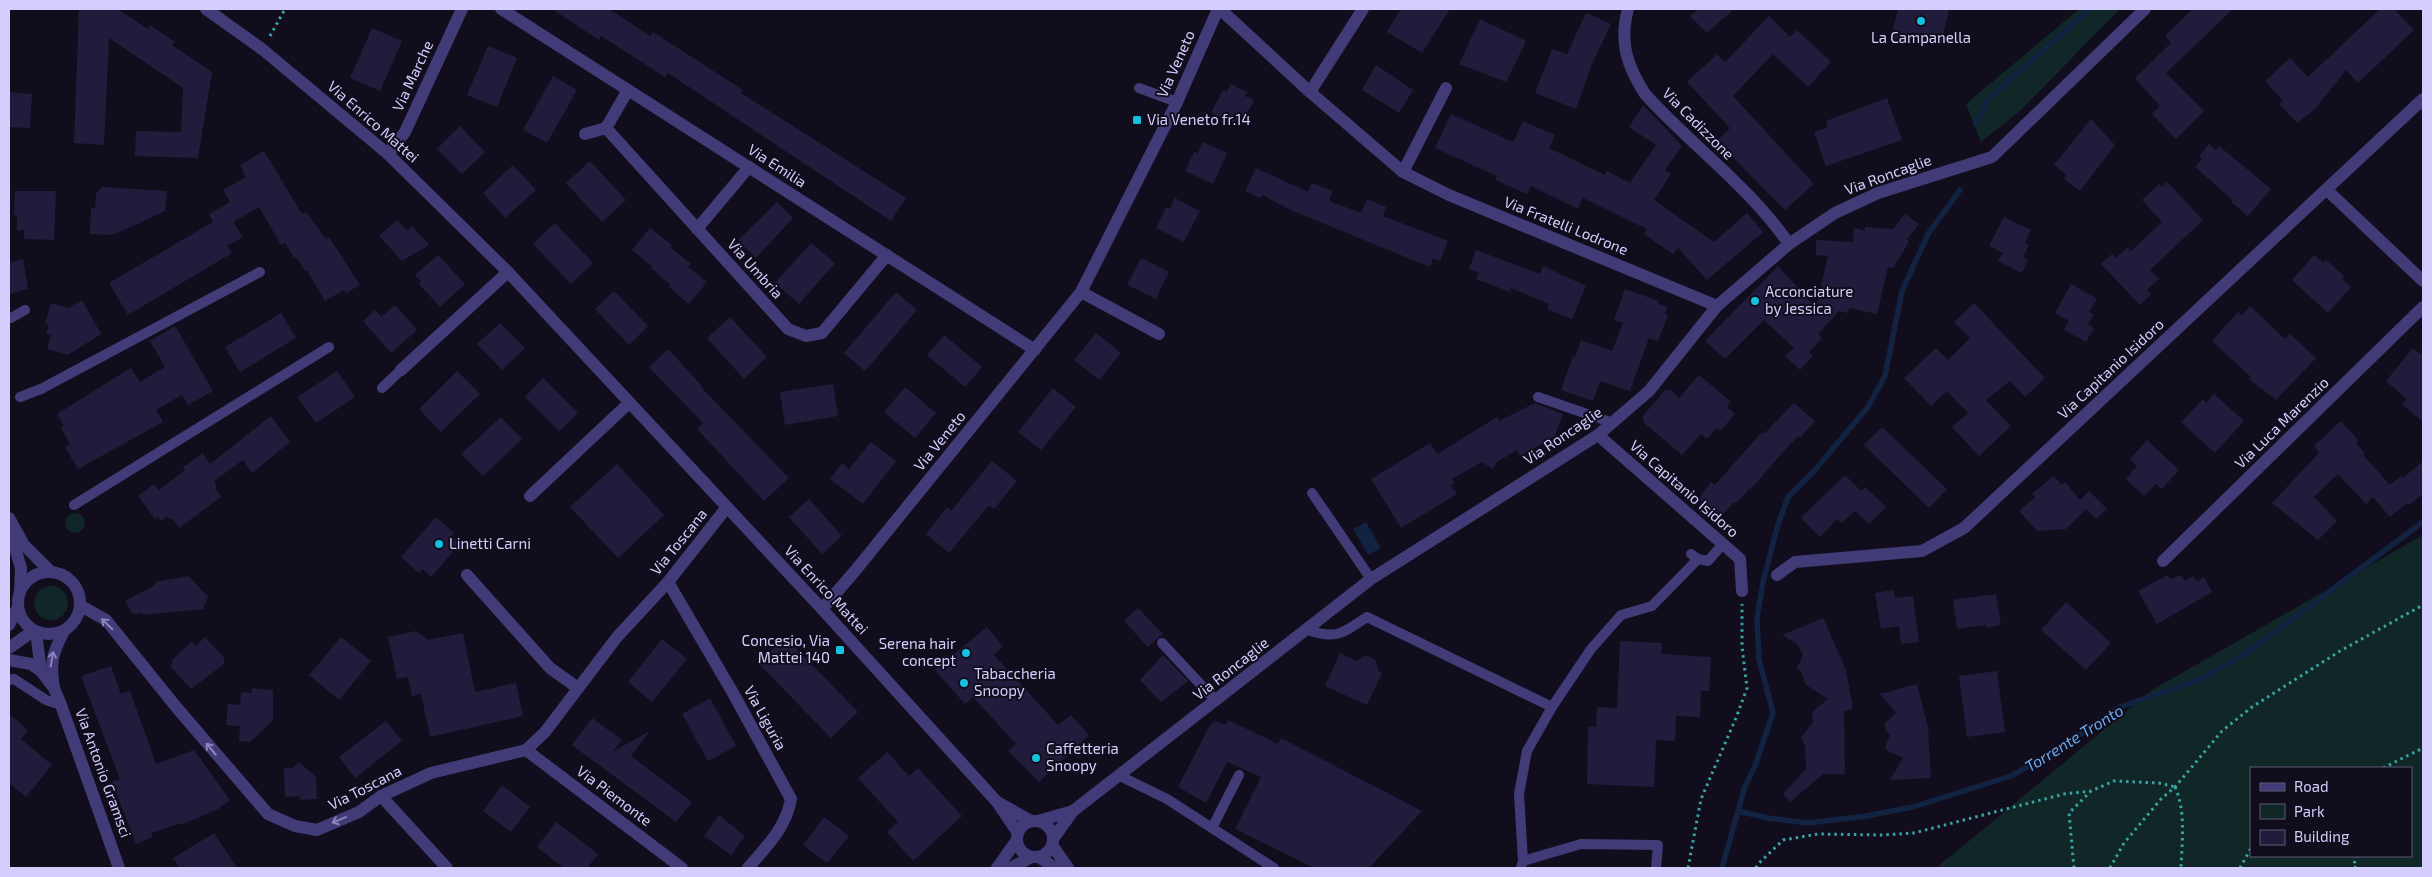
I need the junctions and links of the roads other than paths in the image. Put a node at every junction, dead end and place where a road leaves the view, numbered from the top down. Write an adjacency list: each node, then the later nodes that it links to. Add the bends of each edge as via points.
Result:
1 (206, 9): 16 (street, Via Enrico Mattei, via 262,49)
2 (462, 9): 16 (street, Via Marche, via 405,132)
3 (502, 9): 10 (street, Via Emilia)
4 (1219, 9): 11 (street, Via Fratelli Lodrone); 13 (street, Via Veneto)
5 (1363, 9): 11 (street)
6 (1628, 9): 21 (street, Via Cadizzone, via 1625,55 1633,76 1779,229)
7 (2145, 9): 21 (street, Via Roncaglie, via 1992,157 1878,193 1835,212)
8 (1139, 88): 13 (lane)
9 (1446, 88): 18 (street)
10 (628, 90): 14 (street); 17 (street, Via Emilia)
11 (1310, 92): 18 (street, Via Fratelli Lodrone)
12 (2423, 99): 19 (street, Via Capitanio Isidoro)
13 (1177, 102): 26 (street, Via Veneto)
14 (606, 128): 15 (street); 20 (street, Via Umbria)
15 (585, 134)
16 (388, 154): 24 (street, Via Enrico Mattei)
17 (749, 167): 20 (street); 22 (street, Via Emilia)
18 (1404, 172): 27 (street, Via Fratelli Lodrone, via 1449,195)
19 (2327, 190): 25 (street); 51 (street, Via Capitanio Isidoro, via 1964,528 1922,551 1795,562)
20 (697, 229): 22 (street, Via Umbria, via 788,329 806,336 822,333)
21 (1789, 244): 27 (street, Via Roncaglie)
22 (887, 255): 33 (street, Via Emilia)
23 (260, 272): 37 (lane, via 41,389)
24 (508, 272): 34 (street); 38 (street, Via Enrico Mattei)
25 (2423, 281)
26 (1082, 292): 31 (street); 33 (street, Via Veneto)
27 (1717, 306): 39 (street, Via Roncaglie, via 1649,391)
28 (2423, 307): 48 (street, Via Luca Marenzio)
29 (24, 310): 30 (lane)
30 (12, 318)
31 (1159, 334)
32 (329, 347): 43 (lane)
33 (1035, 350): 58 (street, Via Veneto)
34 (402, 370): 35 (lane)
35 (382, 388)
36 (1538, 396): 39 (lane)
37 (20, 397)
38 (629, 403): 42 (street); 44 (street, Via Enrico Mattei)
39 (1613, 423): 40 (street, Via Roncaglie)
40 (1598, 435): 47 (street, Via Capitanio Isidoro); 52 (street, Via Roncaglie)
41 (1312, 493): 52 (lane)
42 (530, 496)
43 (74, 505)
44 (727, 508): 53 (street, Via Toscana); 58 (street, Via Enrico Mattei)
45 (9, 518): 49 (street, via 24,545)
46 (9, 528): 54 (street, via 21,568)
47 (1722, 545): 55 (street, Via Capitanio Isidoro, via 1740,559 1746,571); 72 (lane, via 1708,561 1695,557 1652,606 1621,615 1592,649)
48 (2163, 561)
49 (51, 572): 54 (street, via 32,577); 56 (street, via 69,579 76,586)
50 (467, 575): 69 (street, via 550,668)
51 (1778, 575)
52 (1371, 579): 60 (street, Via Roncaglie)
53 (668, 582): 69 (street, Via Toscana, via 617,637); 86 (street, Via Liguria, via 791,800 779,832)
54 (20, 591): 57 (street)
55 (1742, 591)
56 (81, 606): 62 (street, Via Antonio Gramsci, via 78,616); 76 (street, Via Toscana, one-way to 56, via 359,812 317,830 296,826 268,814 106,620)
57 (18, 607): 59 (street); 61 (street, via 24,623)
58 (822, 609): 77 (street, Via Enrico Mattei)
59 (9, 625)
60 (1308, 630): 70 (street, Via Roncaglie); 72 (lane, via 1333,636 1346,632 1367,618)
61 (35, 632): 62 (street, via 47,635); 64 (street); 66 (street)
62 (64, 632): 68 (street, Via Antonio Gramsci, one-way to 62, via 53,652)
63 (1162, 643): 70 (lane)
64 (9, 648)
65 (9, 660): 66 (street, via 31,664)
66 (40, 671): 68 (street, Via Antonio Gramsci)
67 (9, 680): 71 (lane, via 14,679 46,700)
68 (54, 688): 71 (street, Via Antonio Gramsci)
69 (578, 688): 73 (street, Via Toscana, via 545,732)
70 (1216, 701): 75 (street, Via Roncaglie)
71 (61, 705): 83 (street, Via Antonio Gramsci)
72 (1552, 708): 82 (lane, via 1527,751 1519,794)
73 (526, 750): 76 (street, Via Toscana, via 431,773); 85 (street, Via Piemonte)
74 (1240, 775): 79 (lane)
75 (1120, 776): 78 (street, Via Roncaglie); 79 (lane, via 1167,798)
76 (381, 796): 84 (street, via 418,831)
77 (997, 802): 80 (street, Via Enrico Mattei); 81 (street, Via Enrico Mattei)
78 (1072, 811): 80 (street, Via Roncaglie); 80 (street, Via Roncaglie)
79 (1212, 828): 91 (lane)
80 (1045, 831): 81 (street, via 1047,853); 81 (street, via 1023,826); 90 (street)
81 (1026, 848): 87 (street); 88 (street); 89 (street)
82 (1522, 865): 92 (lane, via 1581,844 1634,843 1658,844)
83 (119, 868)
84 (447, 868)
85 (682, 868)
86 (748, 868)
87 (997, 868)
88 (1010, 868)
89 (1055, 868)
90 (1068, 868)
91 (1274, 868)
92 (1656, 868)

